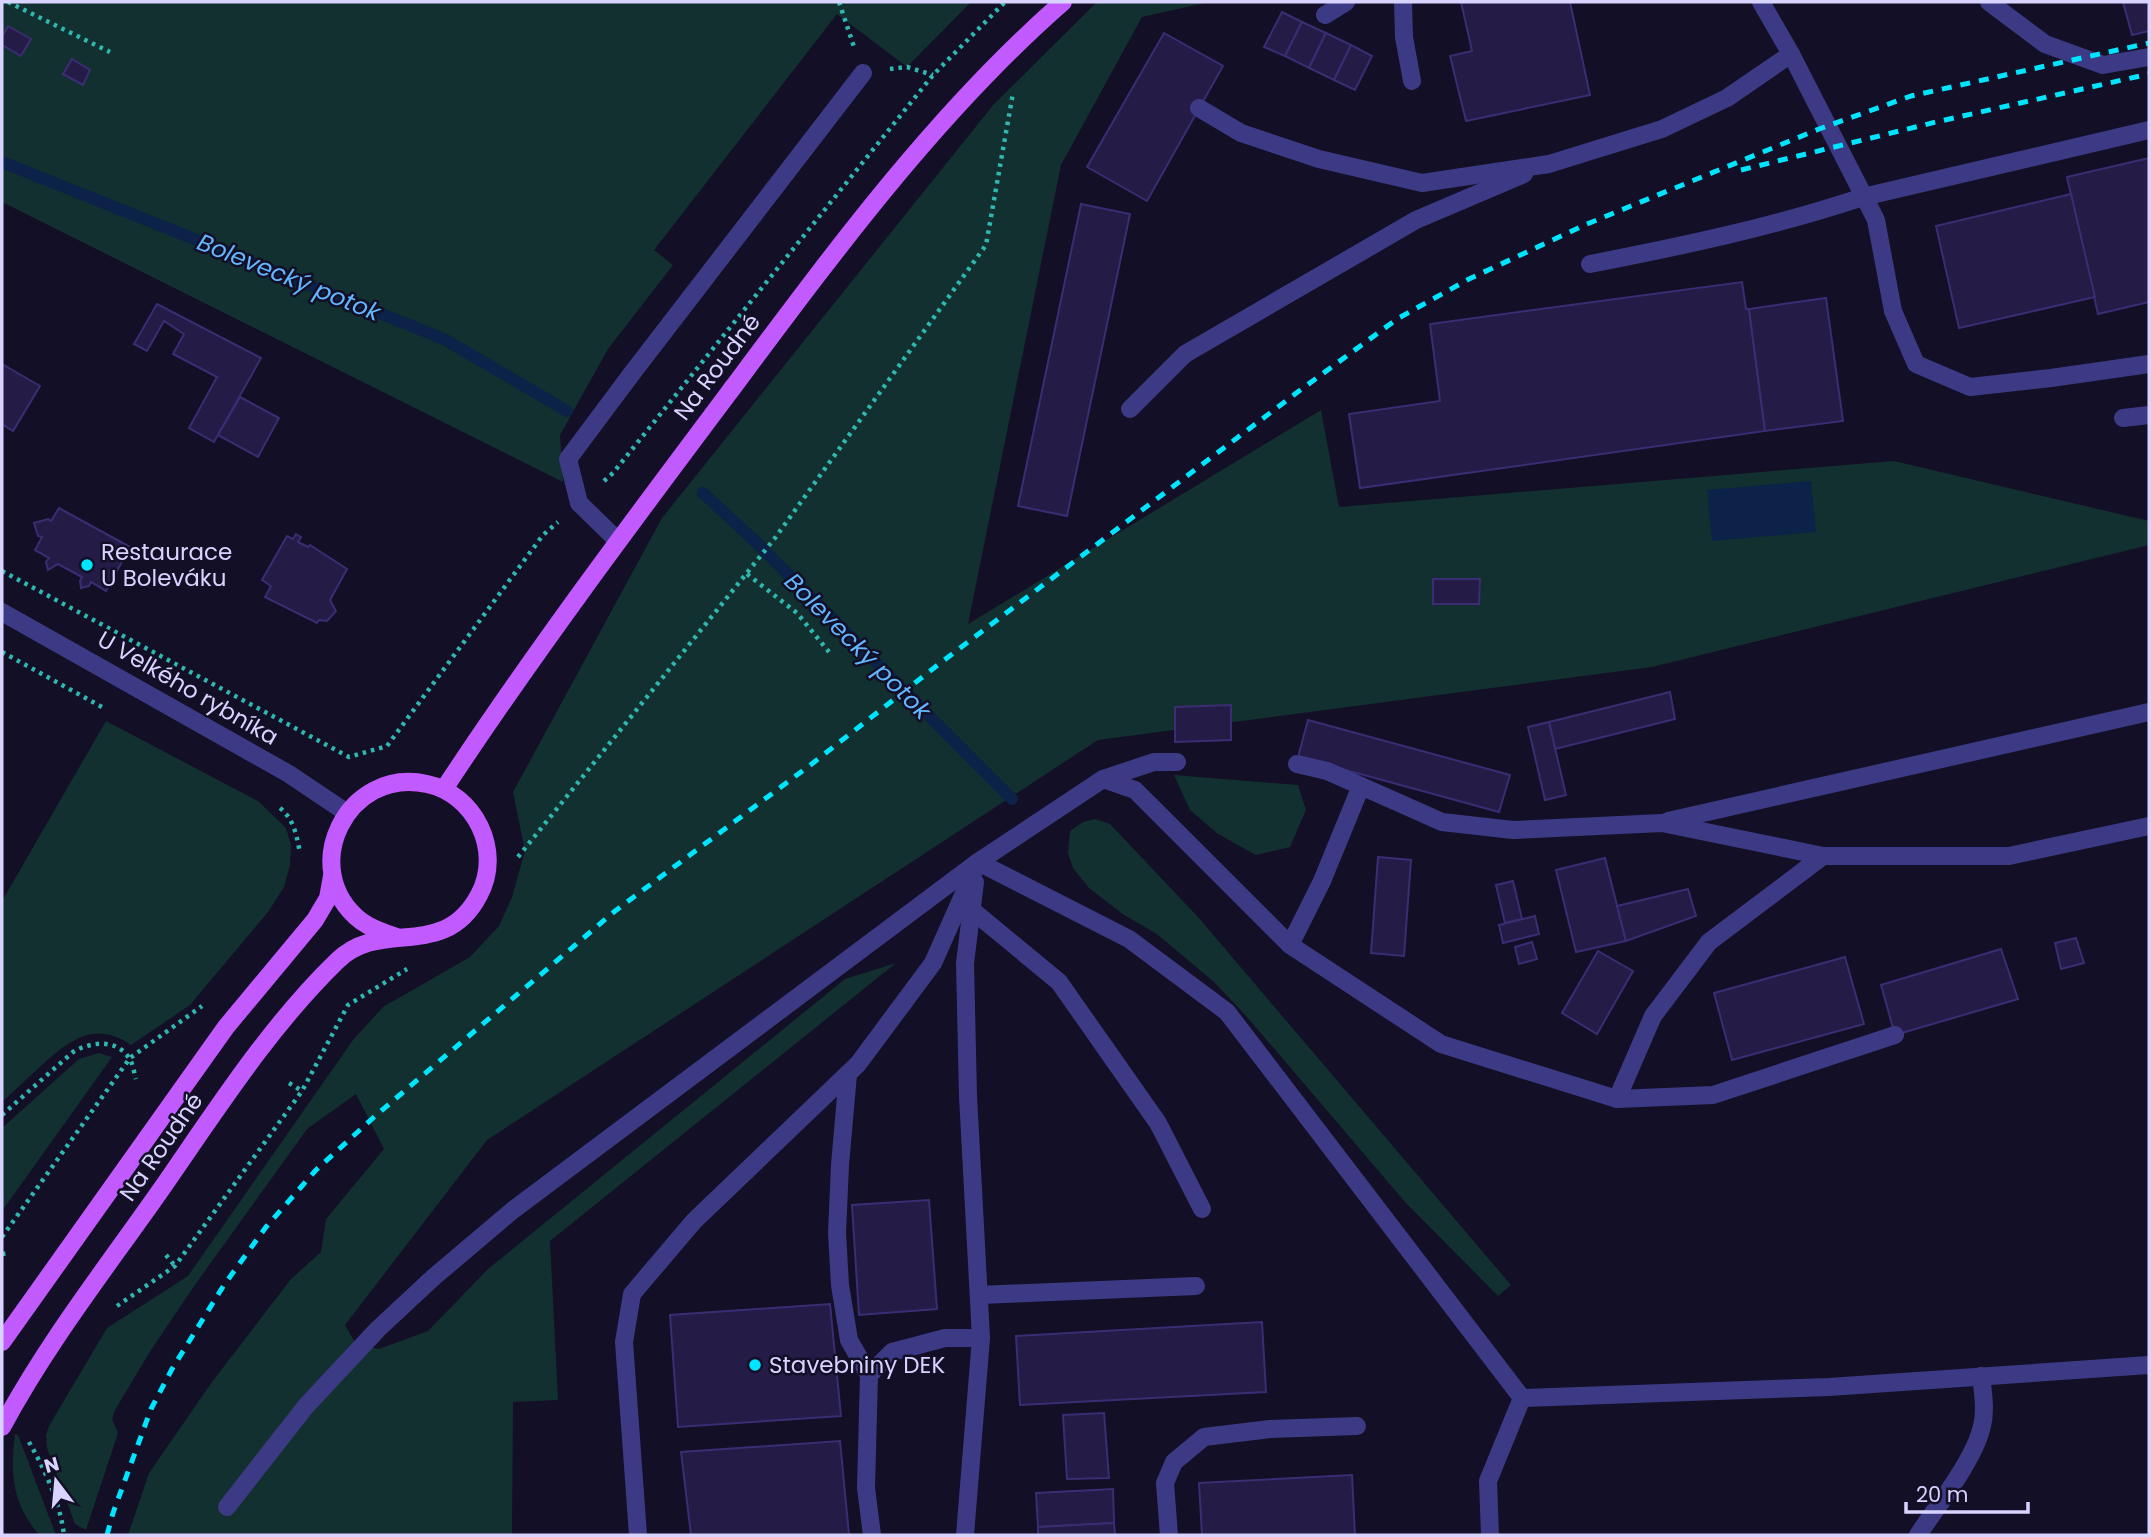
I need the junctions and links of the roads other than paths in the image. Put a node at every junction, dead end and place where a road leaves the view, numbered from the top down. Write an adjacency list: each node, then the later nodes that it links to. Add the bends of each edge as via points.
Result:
1 (1063, 2): 20 (main road, Na Roudné, via 936,129 816,277)
2 (1346, 2): 6 (street)
3 (1403, 2): 10 (street)
4 (1761, 2): 7 (street)
5 (1989, 2): 8 (street, via 2045,44 2103,65)
6 (1325, 15)
7 (1791, 54): 13 (street, via 1727,98 1662,129); 14 (street)
8 (2149, 57)
9 (863, 73): 20 (street, via 568,459 579,503)
10 (1412, 81)
11 (1199, 108): 13 (street, via 1241,133 1319,159 1422,183)
12 (2149, 130): 14 (street)
13 (1549, 164): 17 (street, via 1416,220 1185,354)
14 (1863, 197): 15 (street, via 1713,240); 16 (street, via 1876,220 1893,311 1916,365 1970,387)
15 (1590, 264)
16 (2149, 364)
17 (1130, 409)
18 (2149, 415): 19 (street)
19 (2123, 418)
20 (618, 541): 27 (main road, Na Roudné)
21 (2, 612): 28 (street, U Velkého rybníka, via 289,774)
22 (2149, 712): 29 (street)
23 (1178, 762): 25 (street, via 1154,762)
24 (1297, 764): 26 (street)
25 (1103, 779): 32 (street); 36 (street, via 1135,790)
26 (1361, 786): 29 (street, via 1442,822 1513,830); 36 (street)
27 (444, 789): 28 (main road, Na Roudné, via 415,781 384,786); 35 (main road, Na Roudné, via 459,799 480,825 486,841 486,876 473,906 454,924 431,935)
28 (347, 813): 33 (main road, Na Roudné, via 334,841)
29 (1662, 823): 31 (street)
30 (2149, 826): 31 (street, via 2009,856)
31 (1823, 856): 39 (street, via 1709,942 1653,1016)
32 (978, 862): 34 (street); 48 (street, via 1129,939 1227,1012); 51 (street, via 513,1210 435,1276 378,1328 306,1406)
33 (332, 872): 35 (main road, Na Roudné, via 349,910 377,930); 44 (main road, Na Roudné, via 328,898 315,920 226,1027)
34 (966, 905): 38 (street, via 933,964); 40 (street, via 1059,982 1158,1123); 42 (street, via 968,1096)
35 (397, 937): 50 (main road, Na Roudné, via 352,948 306,993 258,1053 58,1335)
36 (1290, 944): 39 (street, via 1441,1044)
37 (1895, 1035): 39 (street, via 1713,1096)
38 (848, 1074): 46 (street, via 837,1233 839,1285 849,1340); 52 (street, via 694,1221 632,1294 624,1342)
39 (1618, 1099)
40 (1202, 1209)
41 (1196, 1286): 42 (street)
42 (979, 1295): 43 (street)
43 (981, 1338): 46 (street, via 945,1338 892,1352); 54 (street)
44 (2, 1342)
45 (2149, 1364): 47 (street)
46 (869, 1375): 53 (street, via 866,1488)
47 (1981, 1376): 48 (street, via 1829,1387); 57 (street, via 1982,1427)
48 (1522, 1398): 56 (street, via 1488,1481)
49 (1357, 1426): 55 (street, via 1204,1437 1174,1462 1165,1483)
50 (2, 1427)
51 (227, 1507)
52 (638, 1535)
53 (872, 1535)
54 (965, 1535)
55 (1169, 1535)
56 (1490, 1535)
57 (1919, 1535)

